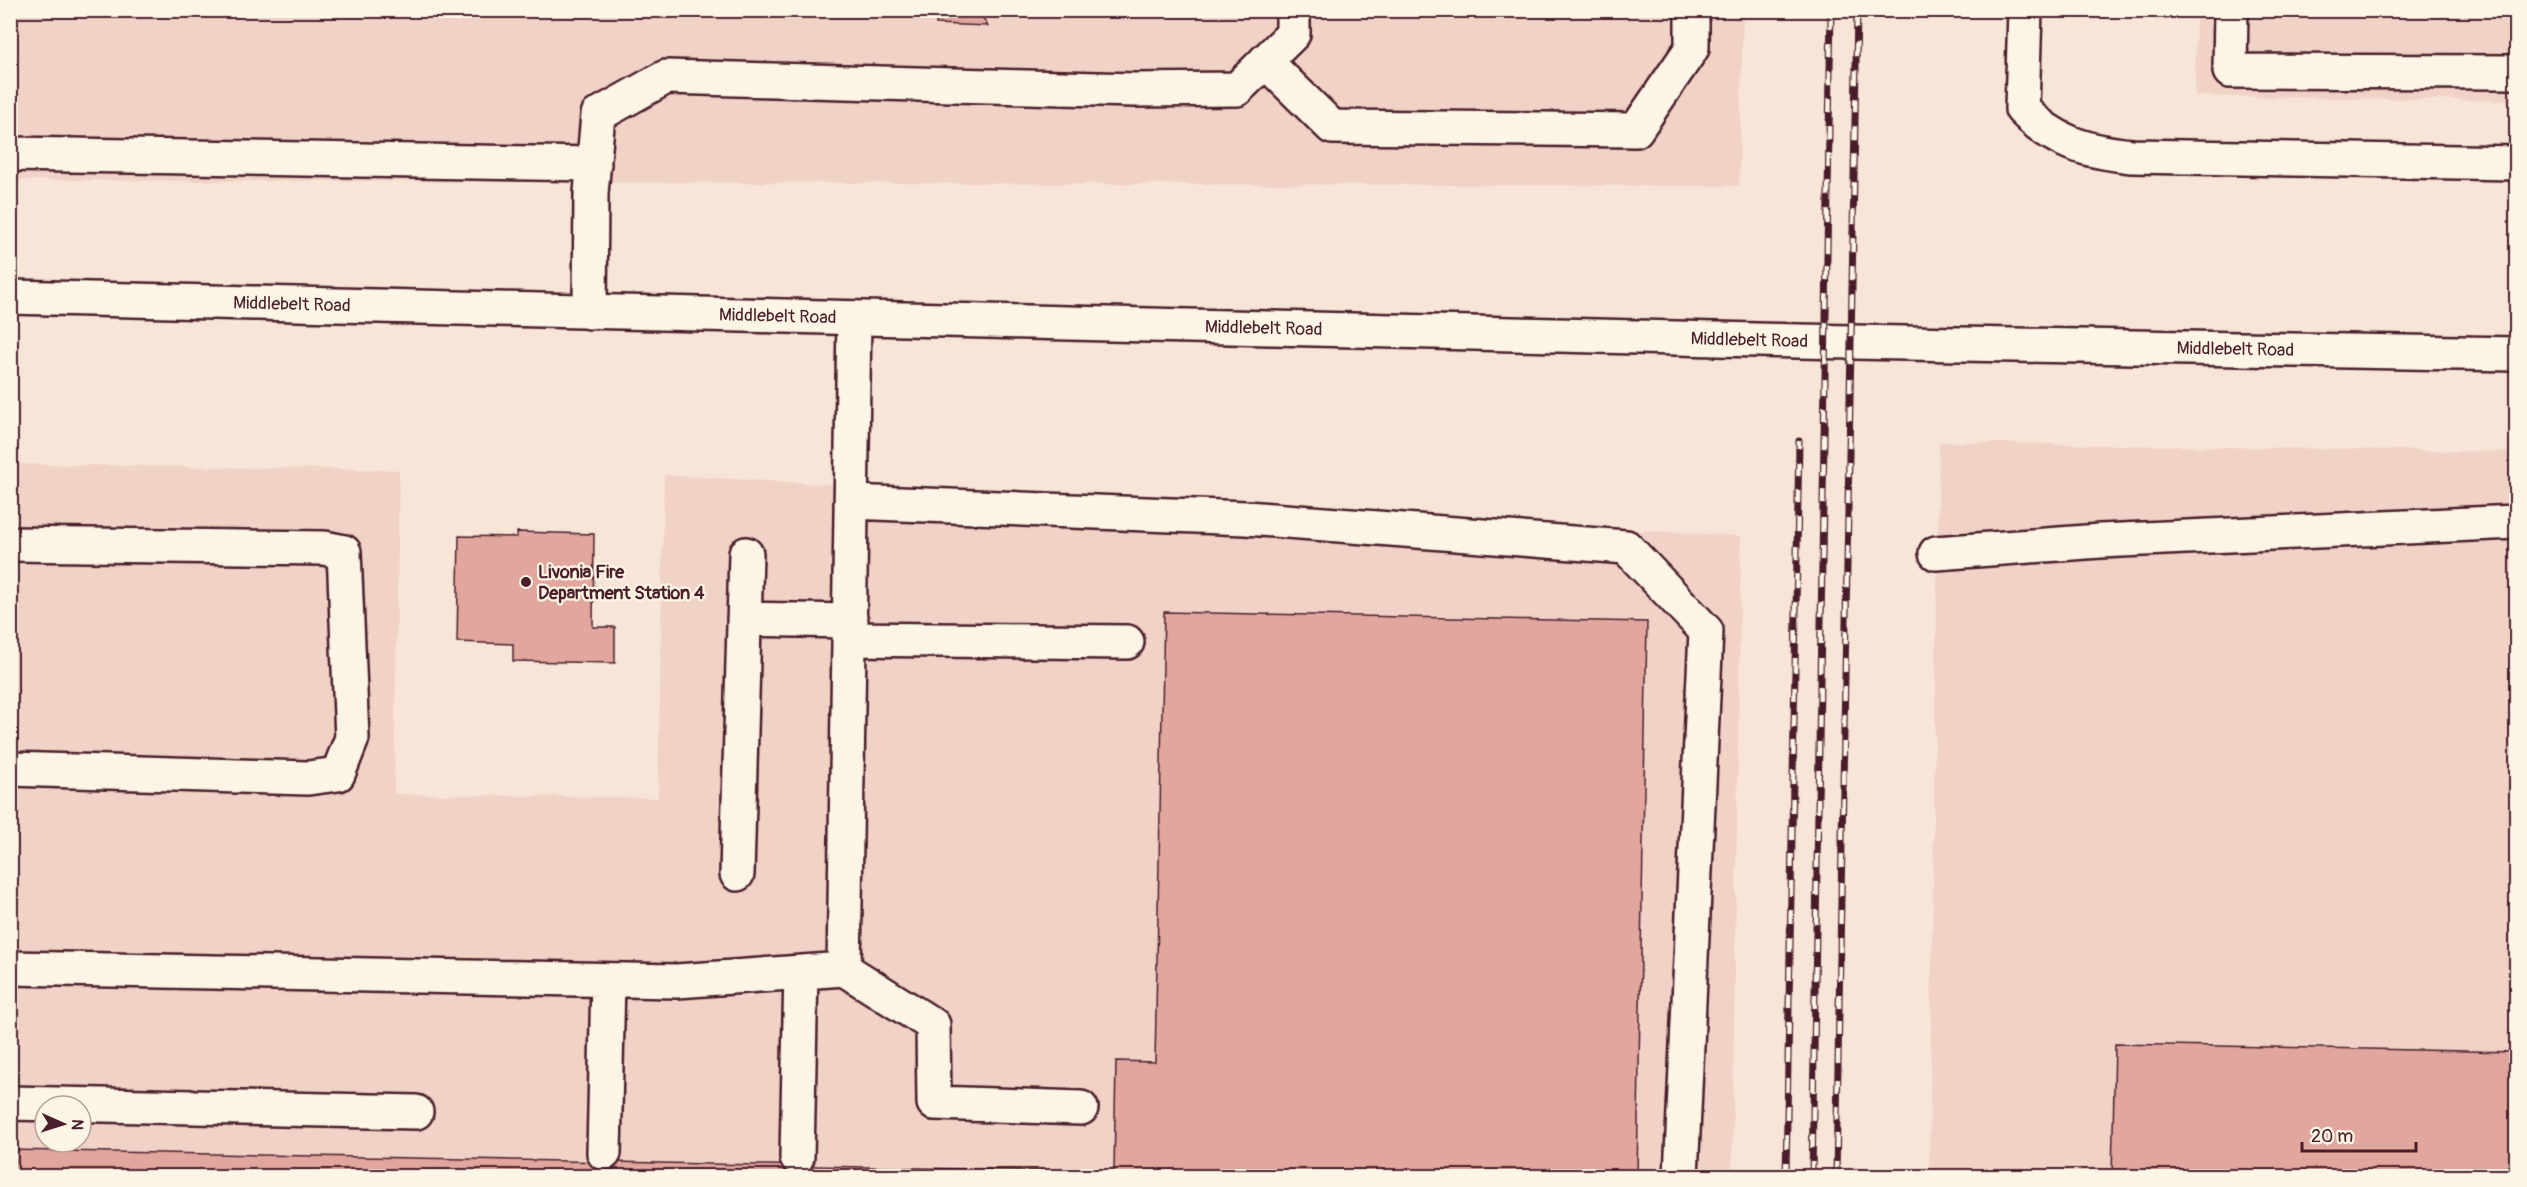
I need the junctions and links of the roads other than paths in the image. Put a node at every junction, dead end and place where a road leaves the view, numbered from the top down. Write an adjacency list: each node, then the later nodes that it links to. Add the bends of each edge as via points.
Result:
1 (1293, 10): 5 (main road, via 1293,34)
2 (1692, 10): 5 (main road, via 1692,48 1636,130 1332,127)
3 (2025, 10): 9 (main road, via 2022,109 2057,139 2098,153)
4 (2231, 10): 6 (main road, via 2230,71)
5 (1266, 61): 8 (main road, via 1237,89 1134,90 666,77 598,115)
6 (2517, 72)
7 (10, 154): 8 (main road)
8 (594, 164): 11 (main road)
9 (2517, 164)
10 (10, 297): 11 (main road, Middlebelt Road)
11 (590, 312): 12 (main road, Middlebelt Road)
12 (854, 318): 13 (main road, Middlebelt Road); 14 (main road)
13 (2517, 354)
14 (851, 502): 20 (main road); 33 (main road, via 1246,518 1626,547 1706,631)
15 (2517, 522): 17 (main road, via 2100,541)
16 (10, 544): 22 (main road, via 324,548 344,552 352,738 338,774 308,778)
17 (1936, 553)
18 (746, 554): 19 (main road)
19 (744, 620): 20 (main road); 23 (main road)
20 (851, 630): 21 (main road); 25 (main road)
21 (1127, 642)
22 (10, 769)
23 (737, 874)
24 (10, 968): 27 (main road)
25 (844, 969): 26 (main road); 29 (main road, via 933,1025 934,1103)
26 (801, 972): 27 (main road, via 677,981); 32 (main road)
27 (608, 980): 31 (main road)
28 (10, 1103): 30 (main road)
29 (1081, 1108)
30 (416, 1112)
31 (604, 1152)
32 (797, 1156)
33 (1681, 1176)

